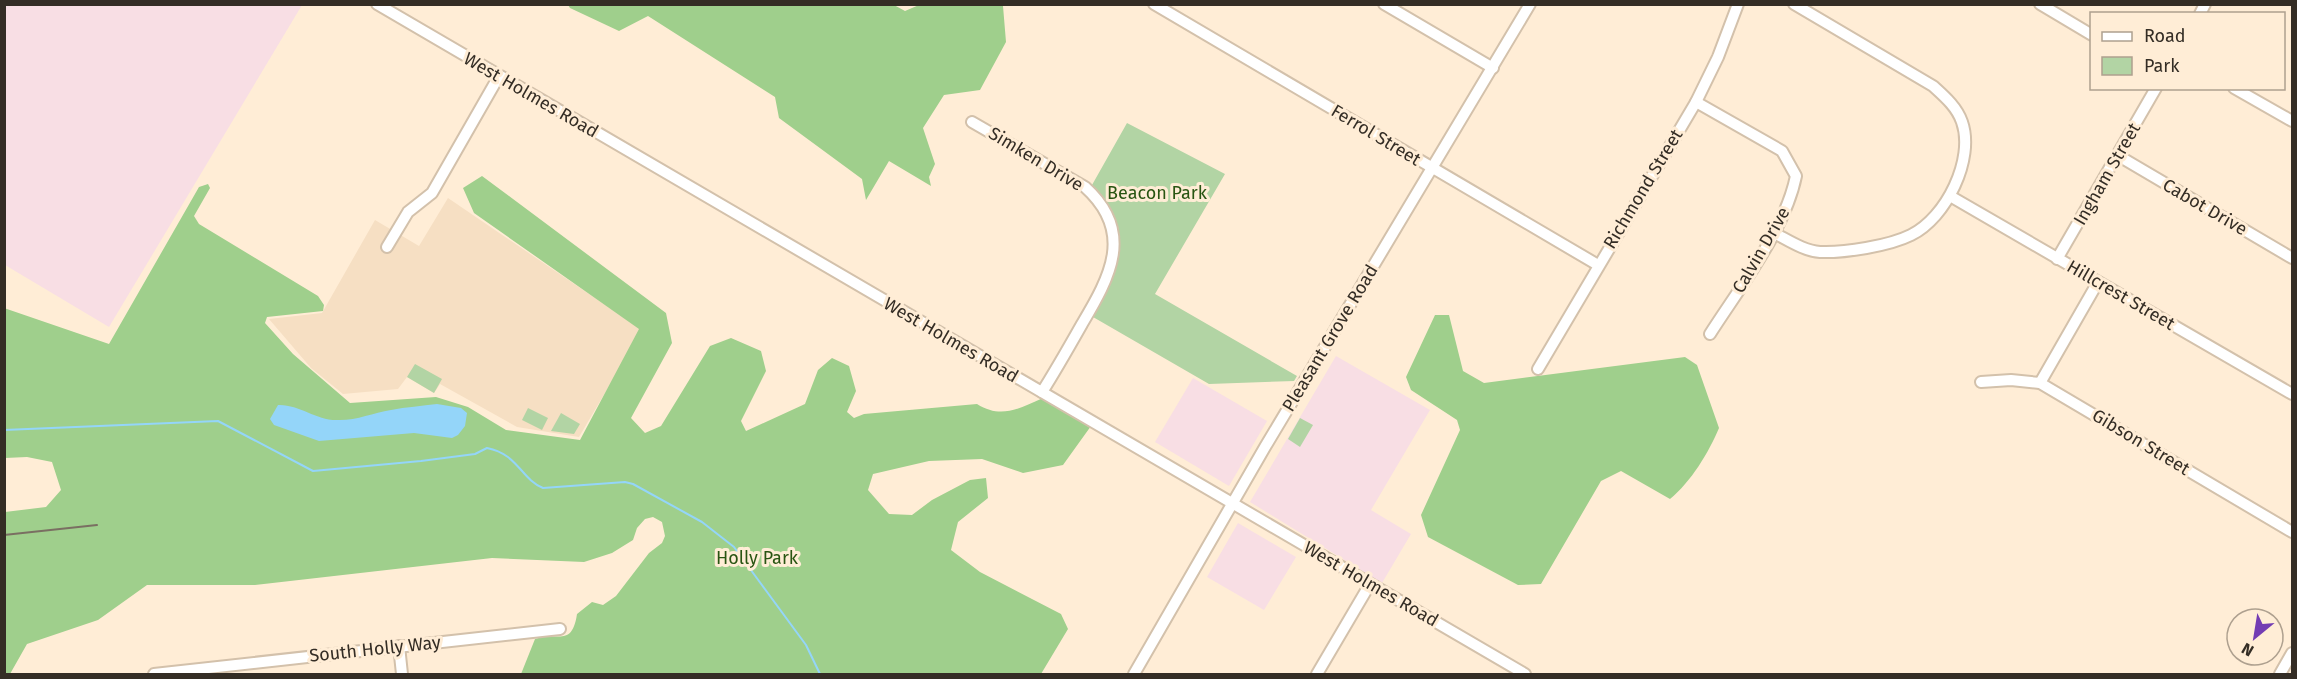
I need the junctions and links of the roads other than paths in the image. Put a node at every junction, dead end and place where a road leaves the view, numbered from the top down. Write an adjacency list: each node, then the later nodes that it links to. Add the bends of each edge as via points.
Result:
1 (377, 4): 10 (street, West Holmes Road)
2 (1154, 4): 17 (street, Ferrol Street)
3 (1384, 4): 9 (street)
4 (1530, 4): 9 (street, Pleasant Grove Road)
5 (1738, 4): 13 (street, Richmond Street)
6 (1794, 4): 18 (street, via 1933,86 1950,103 1961,120 1967,144)
7 (2040, 4): 8 (street)
8 (2090, 34)
9 (1493, 68): 17 (street, Pleasant Grove Road)
10 (499, 76): 20 (street, via 432,193 408,212); 29 (street, West Holmes Road)
11 (2155, 90): 16 (street, Ingham Street)
12 (2238, 90): 14 (street)
13 (1696, 102): 19 (street, Calvin Drive, via 1782,151 1790,161 1796,176 1793,192); 23 (street, Richmond Street)
14 (2292, 121)
15 (972, 122): 29 (street, Simken Drive, via 1085,187 1098,199 1113,231 1114,249 1106,282)
16 (2117, 155): 21 (street, Cabot Drive); 22 (street, Ingham Street)
17 (1431, 168): 23 (street, Ferrol Street); 31 (street, Pleasant Grove Road)
18 (1950, 196): 19 (street, via 1925,227 1889,243 1819,252); 22 (street, Hillcrest Street)
19 (1774, 233): 25 (street, Calvin Drive)
20 (387, 247)
21 (2292, 258)
22 (2057, 259): 24 (street, Hillcrest Street)
23 (1598, 265): 26 (street, Richmond Street)
24 (2098, 282): 28 (street); 30 (street, Hillcrest Street)
25 (1710, 334)
26 (1538, 369)
27 (1981, 382): 28 (street, Gibson Street)
28 (2040, 383): 32 (street, Gibson Street)
29 (1042, 392): 31 (street, West Holmes Road)
30 (2292, 394)
31 (1232, 504): 33 (street, West Holmes Road); 39 (street, Pleasant Grove Road)
32 (2292, 532)
33 (1370, 584): 40 (street); 41 (street, West Holmes Road)
34 (560, 629): 35 (street, South Holly Way)
35 (399, 646): 37 (street, South Holly Way); 38 (street)
36 (2292, 653): 42 (street)
37 (154, 675)
38 (402, 675)
39 (1134, 675)
40 (1317, 675)
41 (1525, 675)
42 (2280, 675)

